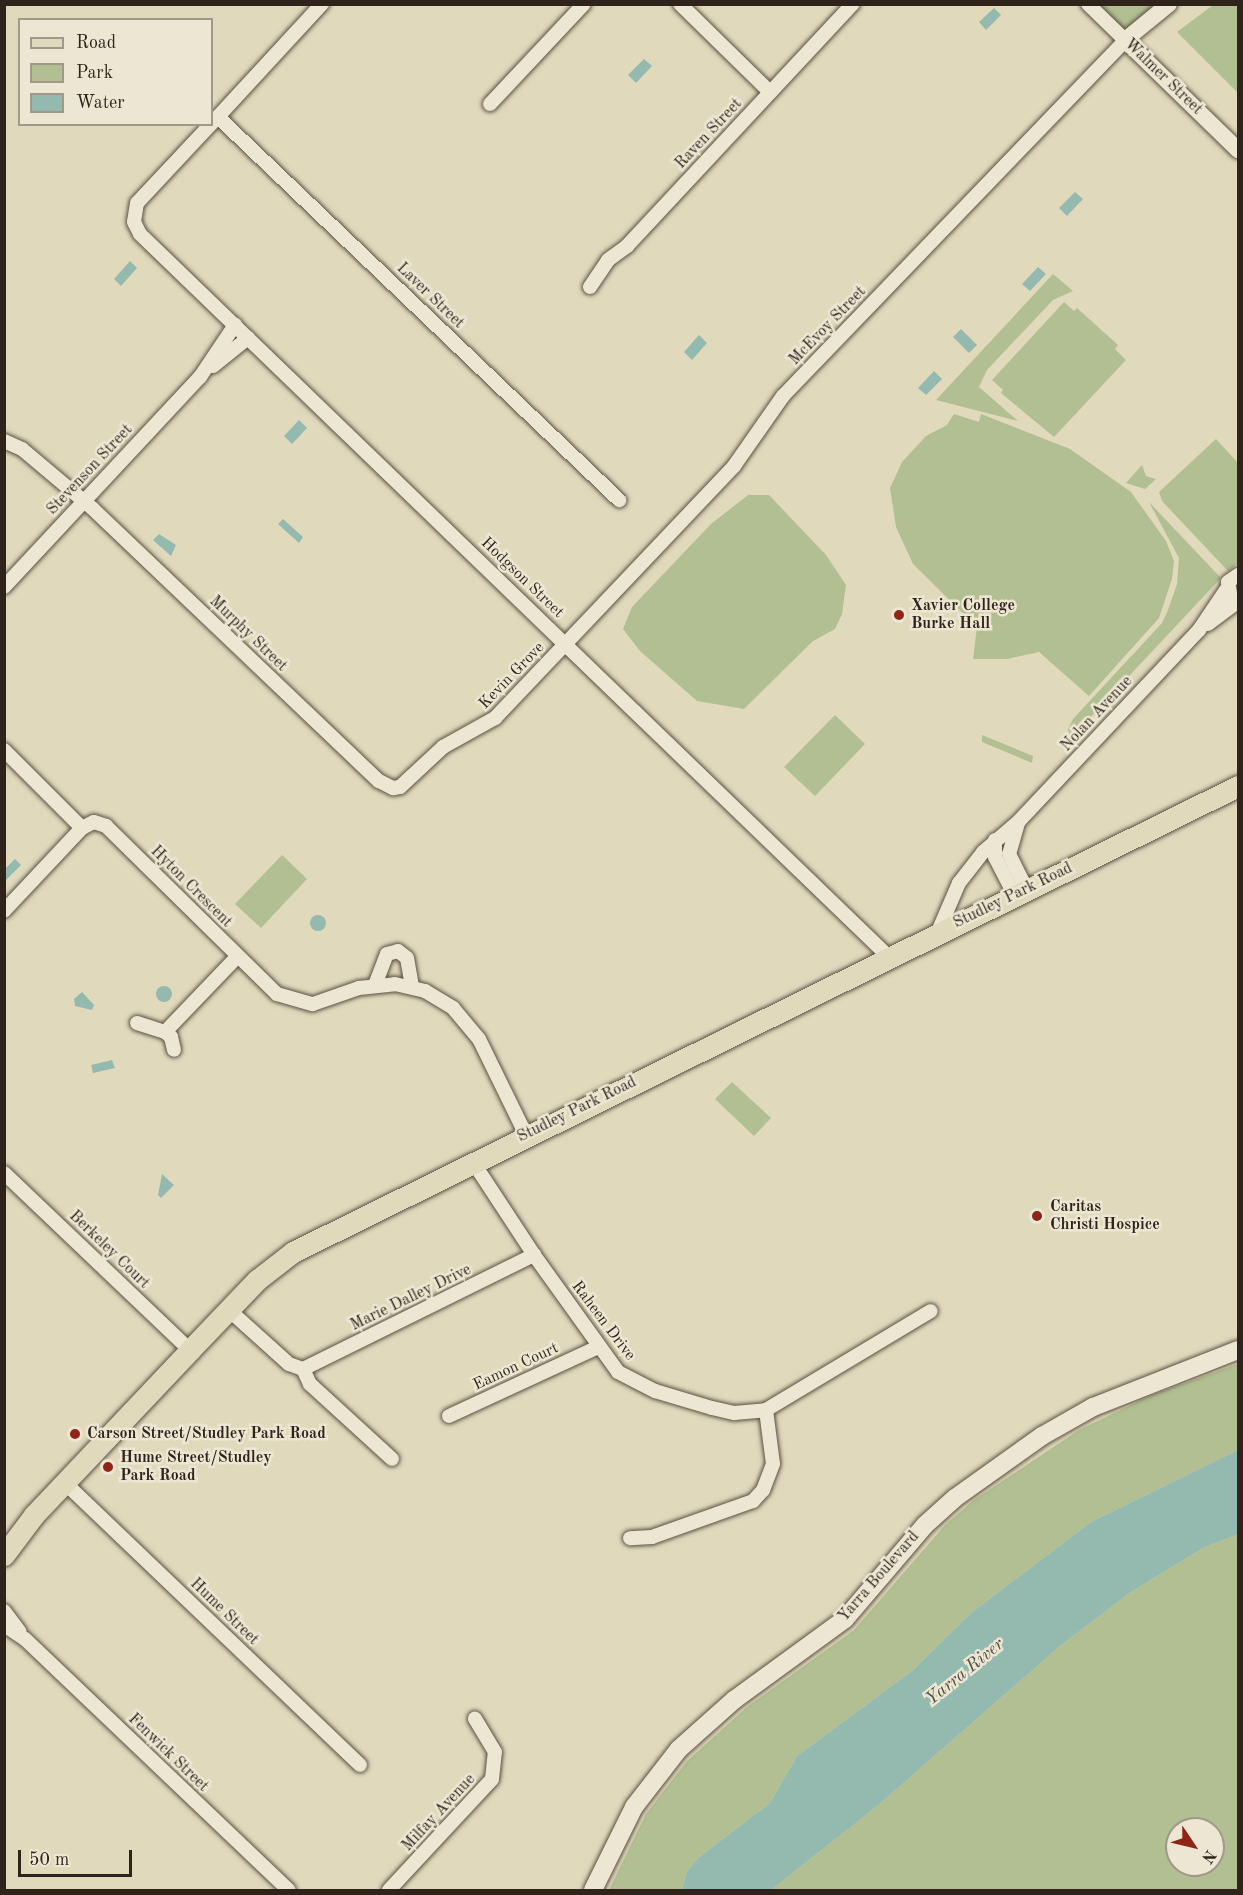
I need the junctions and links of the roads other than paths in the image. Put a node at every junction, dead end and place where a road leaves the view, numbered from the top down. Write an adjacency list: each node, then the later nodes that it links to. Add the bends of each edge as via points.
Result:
1 (322, 4): 10 (street)
2 (584, 4): 9 (street)
3 (680, 4): 8 (street)
4 (853, 4): 8 (street, Raven Street)
5 (1088, 4): 7 (street, Walmer Street)
6 (1169, 4): 7 (street)
7 (1125, 40): 12 (street, Walmer Street); 25 (street, McEvoy Street, via 783,396 734,466)
8 (770, 92): 13 (street, Raven Street, via 627,246 608,260)
9 (490, 104)
10 (213, 122): 18 (street, Laver Street)
11 (209, 126): 14 (street, Hodgson Street, via 139,200 134,222 147,241)
12 (1239, 150)
13 (590, 287)
14 (235, 325): 15 (street, Hodgson Street); 16 (street, Stevenson Street)
15 (248, 338): 16 (street, Stevenson Street); 25 (street, Hodgson Street)
16 (200, 376): 19 (street, Stevenson Street)
17 (4, 441): 19 (street, Murphy Street, via 21,449)
18 (619, 500)
19 (83, 502): 21 (street, Stevenson Street); 28 (street, Murphy Street, via 379,781)
20 (1239, 575): 22 (street, Nolan Avenue, via 1230,579)
21 (4, 587)
22 (1226, 590): 23 (street); 24 (street, Nolan Avenue)
23 (1238, 601): 24 (street, Nolan Avenue)
24 (1199, 630): 29 (street, Nolan Avenue)
25 (566, 645): 28 (street, Kevin Grove, via 487,725 452,742 406,784); 36 (street, Hodgson Street)
26 (4, 750): 30 (street)
27 (1239, 786): 32 (main road, Studley Park Road)
28 (393, 788)
29 (1019, 821): 31 (street, Nolan Avenue); 32 (street, Nolan Avenue, via 1010,854)
30 (82, 828): 33 (street); 35 (street, Hyton Crescent, via 94,822 106,826)
31 (995, 840): 32 (street, via 995,857); 34 (street, Nolan Avenue, via 960,883)
32 (1021, 893): 34 (main road, Studley Park Road)
33 (4, 911)
34 (937, 933): 36 (main road, Studley Park Road)
35 (237, 957): 37 (street, Hyton Crescent, via 277,994 299,1002 326,1002); 40 (street)
36 (889, 957): 42 (main road, Studley Park Road)
37 (375, 984): 38 (street, Hyton Crescent); 38 (street, via 387,954 398,951 408,958)
38 (412, 986): 42 (street, Hyton Crescent, via 440,999 472,1027)
39 (137, 1023): 40 (street)
40 (165, 1032): 41 (street)
41 (174, 1050)
42 (526, 1135): 43 (main road, Studley Park Road)
43 (473, 1162): 45 (street, Raheen Drive); 46 (main road, Studley Park Road, via 293,1252 257,1280)
44 (4, 1173): 49 (street, Berkeley Court)
45 (534, 1255): 48 (street, Raheen Drive); 51 (street, Marie Dalley Drive)
46 (229, 1310): 49 (main road, Studley Park Road); 51 (street, via 289,1364)
47 (931, 1311): 52 (street, Raheen Drive)
48 (598, 1347): 52 (street, Raheen Drive, via 618,1371 655,1390 734,1413); 53 (street, Eamon Court)
49 (190, 1350): 55 (main road, Studley Park Road)
50 (1239, 1350): 65 (main road, Yarra Boulevard, via 1157,1378 1084,1411 955,1498 925,1525 845,1618 734,1700 679,1749 634,1807)
51 (303, 1369): 54 (street, via 310,1384)
52 (766, 1410): 56 (street, via 773,1464 763,1490 753,1501 652,1537)
53 (449, 1416)
54 (392, 1459)
55 (65, 1483): 57 (main road, Studley Park Road); 62 (street, Hume Street)
56 (630, 1538)
57 (8, 1543)
58 (4, 1611): 60 (street, Fenwick Street)
59 (4, 1625): 60 (street, Fenwick Street)
60 (25, 1639): 63 (street, Fenwick Street)
61 (475, 1719): 64 (street, Milfay Avenue, via 495,1752 492,1779)
62 (360, 1765)
63 (289, 1890)
64 (389, 1890)
65 (593, 1890)

